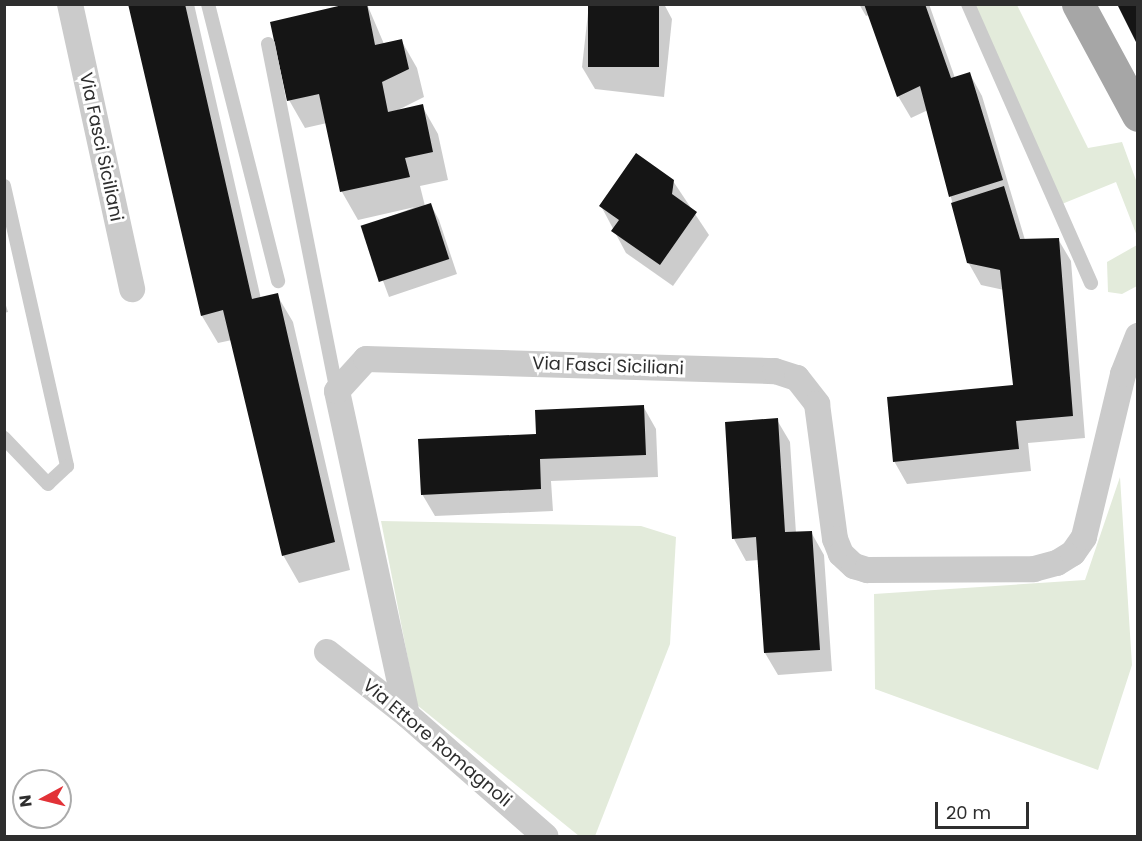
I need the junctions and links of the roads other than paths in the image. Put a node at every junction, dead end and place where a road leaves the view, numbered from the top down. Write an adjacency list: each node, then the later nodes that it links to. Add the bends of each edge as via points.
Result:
1 (70, 4): 10 (street, Via Fasci Siciliani)
2 (208, 4): 8 (lane)
3 (968, 4): 9 (lane)
4 (1078, 4): 6 (main road)
5 (268, 44): 12 (lane)
6 (1137, 115)
7 (4, 186): 13 (lane, via 67,466 48,484)
8 (278, 281)
9 (1091, 283)
10 (132, 289)
11 (1137, 336): 12 (street, Via Fasci Siciliani, via 1123,374 1084,537 1073,553 1057,563 1034,569 867,570 854,566 841,554 835,539 817,404 797,378 775,371 366,359)
12 (337, 391): 15 (street)
13 (4, 438)
14 (327, 651): 15 (street, Via Ettore Romagnoli)
15 (407, 715): 16 (street, Via Ettore Romagnoli)
16 (545, 837)

